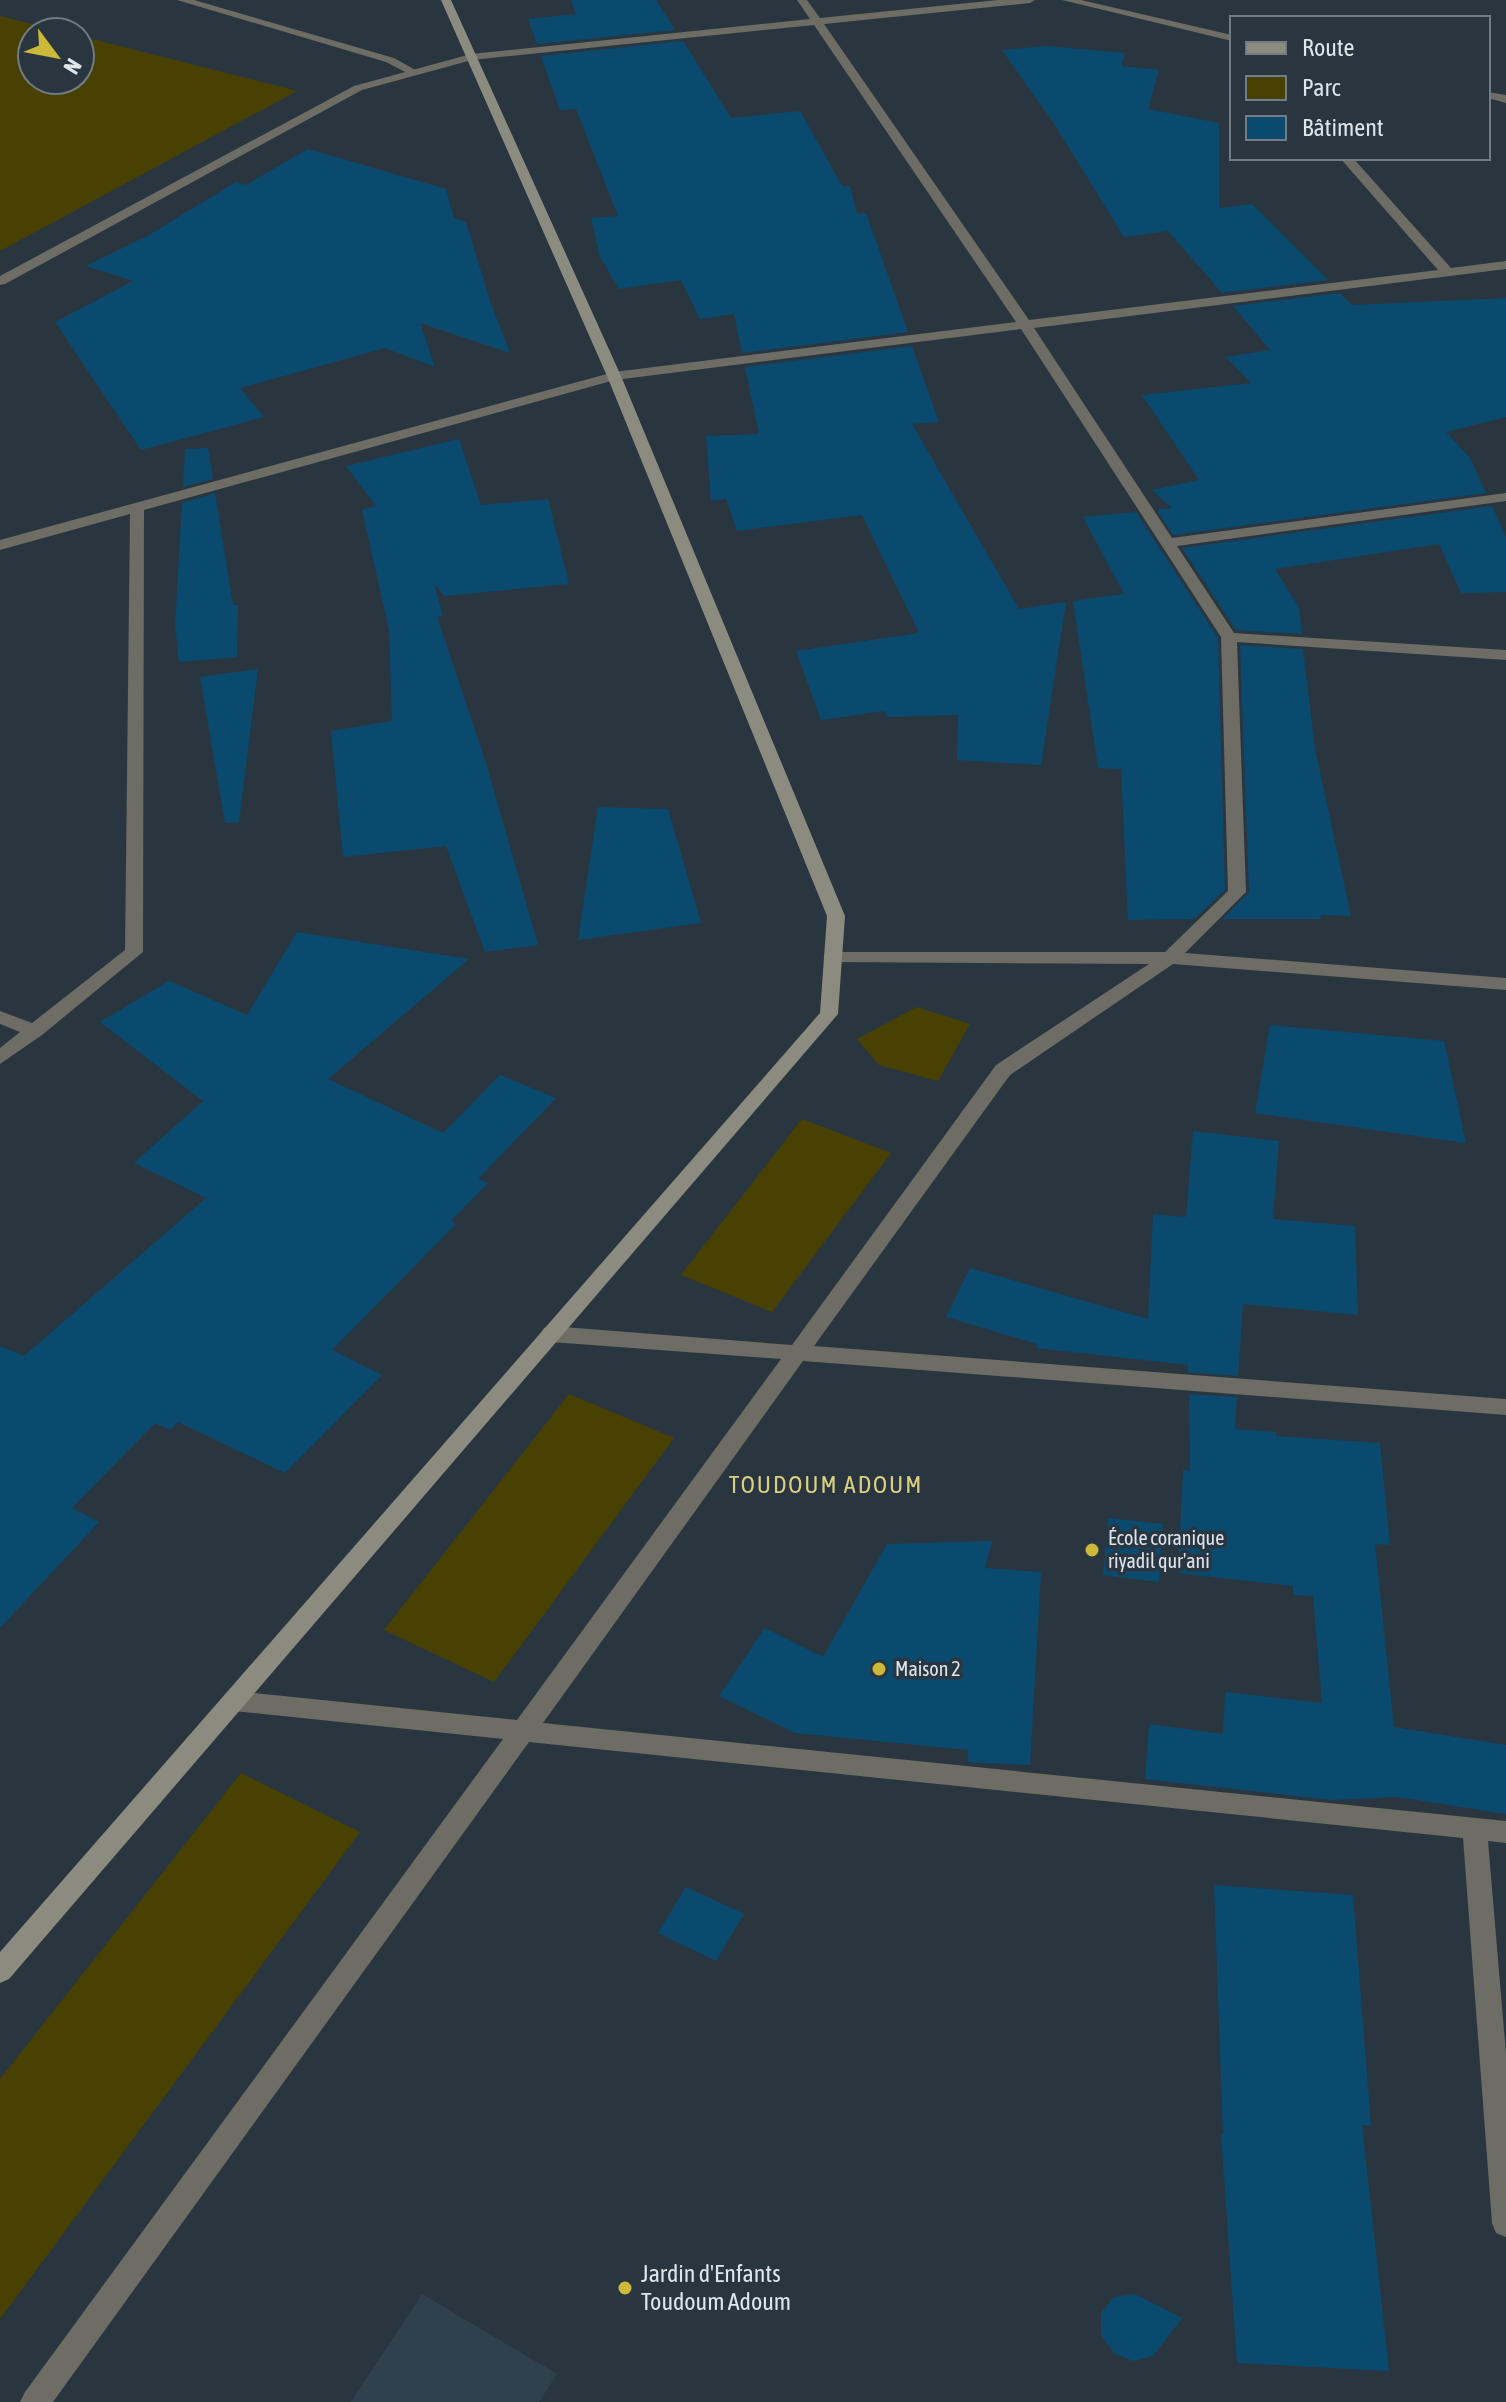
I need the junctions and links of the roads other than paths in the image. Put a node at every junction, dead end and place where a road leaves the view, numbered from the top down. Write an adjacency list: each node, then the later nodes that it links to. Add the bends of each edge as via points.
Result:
1 (182, 0): 9 (street, via 390,60)
2 (446, 0): 8 (street)
3 (802, 0): 6 (street)
4 (1030, 0): 6 (street)
5 (1067, 0): 7 (street)
6 (816, 23): 8 (street); 14 (street)
7 (1230, 38)
8 (471, 57): 9 (street); 15 (street)
9 (413, 72): 13 (street, via 358,88)
10 (1348, 160): 12 (street)
11 (1506, 265): 12 (street)
12 (1448, 273): 14 (street)
13 (0, 281)
14 (1025, 325): 15 (street); 18 (street)
15 (614, 376): 17 (street); 22 (street, via 836,916)
16 (1506, 497): 18 (street)
17 (137, 507): 19 (street); 26 (street, via 134,952)
18 (1167, 543): 20 (street)
19 (0, 545)
20 (1229, 637): 21 (street); 23 (street, via 1237,892)
21 (1506, 655)
22 (833, 956): 23 (street); 28 (street, via 829,1014)
23 (1170, 958): 24 (street); 29 (street, via 1003,1070)
24 (1506, 984)
25 (0, 1017): 26 (street)
26 (35, 1031): 27 (street)
27 (0, 1058)
28 (551, 1334): 29 (street); 31 (street)
29 (798, 1351): 30 (street); 32 (street)
30 (1506, 1407)
31 (234, 1701): 32 (street); 35 (street)
32 (524, 1730): 33 (street); 37 (street)
33 (1475, 1828): 34 (street); 36 (street)
34 (1506, 1832)
35 (0, 1971)
36 (1506, 2223)
37 (35, 2402)

